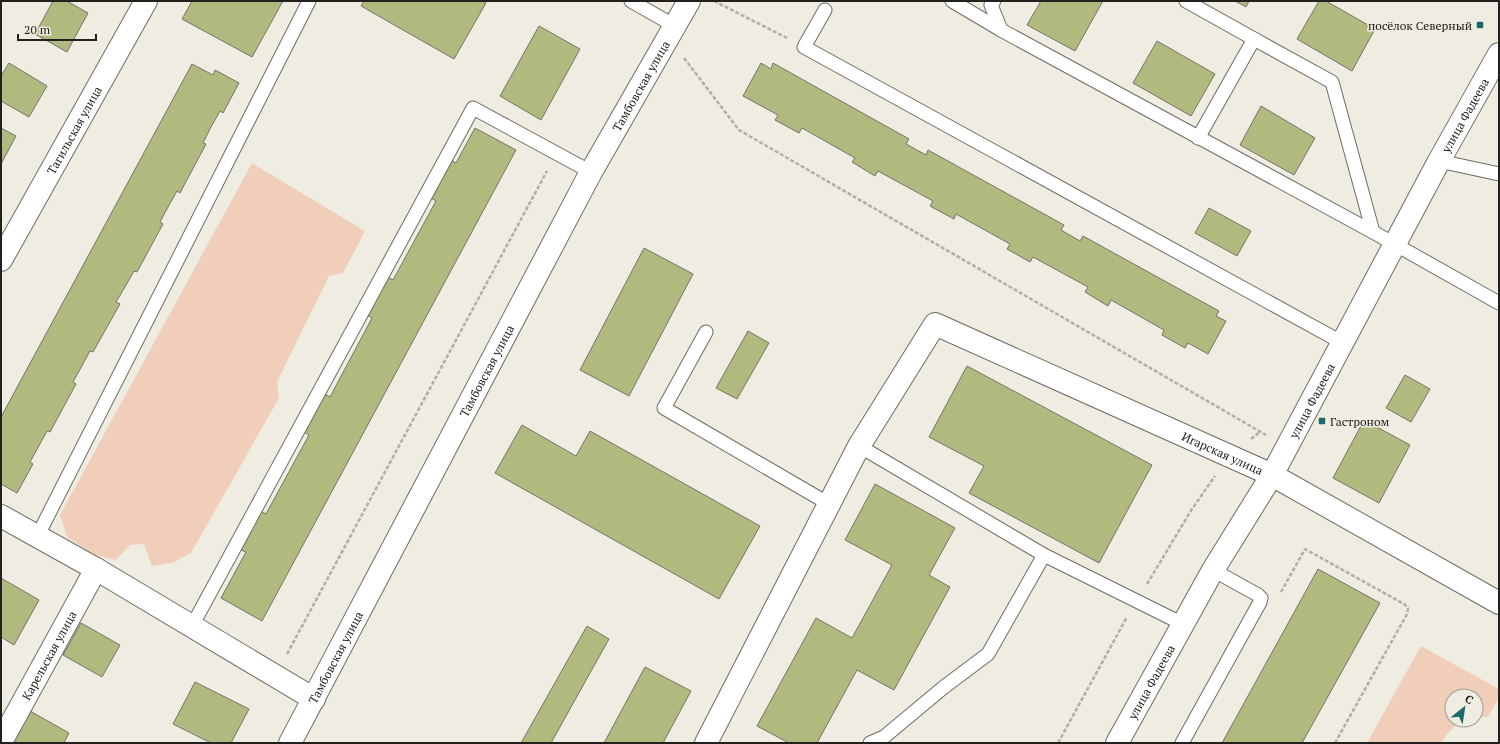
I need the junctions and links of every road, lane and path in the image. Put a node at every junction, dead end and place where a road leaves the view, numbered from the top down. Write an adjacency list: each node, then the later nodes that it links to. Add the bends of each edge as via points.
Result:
1 (146, 1): 22 (street, Тагильская улица)
2 (309, 1): 33 (lane)
3 (631, 1): 11 (lane)
4 (689, 1): 11 (street, Тамбовская улица)
5 (714, 1): 13 (path)
6 (952, 1): 10 (lane)
7 (994, 1): 10 (lane, via 991,5)
8 (1186, 1): 12 (lane)
9 (825, 10): 13 (lane)
10 (1001, 30): 15 (lane)
11 (671, 32): 18 (street, Тамбовская улица); 26 (path, via 739,130)
12 (1254, 39): 15 (lane); 20 (lane, via 1332,82)
13 (804, 47): 25 (lane)
14 (1499, 54): 17 (street, улица Фадеева)
15 (1198, 138): 20 (lane)
16 (557, 153): 18 (lane); 41 (lane, via 473,108); 42 (path)
17 (1439, 161): 19 (lane); 21 (street, улица Фадеева)
18 (591, 172): 43 (street, Тамбовская улица)
19 (1499, 174)
20 (1373, 232): 21 (lane)
21 (1395, 245): 23 (lane); 25 (street, улица Фадеева)
22 (1, 260)
23 (1499, 303)
24 (706, 332): 31 (lane, via 664,408)
25 (1343, 343): 28 (street, улица Фадеева)
26 (1260, 432): 28 (path); 29 (path)
27 (859, 446): 29 (street, Игарская улица, via 935,324); 31 (street); 34 (lane)
28 (1287, 447): 30 (street, улица Фадеева)
29 (1228, 456): 30 (street, Игарская улица); 38 (path, via 1192,509)
30 (1272, 475): 36 (street, улица Фадеева); 39 (street, Игарская улица)
31 (829, 504): 46 (street)
32 (1, 516): 33 (street)
33 (37, 537): 35 (street)
34 (1044, 555): 38 (lane); 47 (lane, via 988,654 884,737)
35 (96, 569): 41 (street); 44 (street, Карельская улица)
36 (1213, 570): 40 (street, улица Фадеева); 50 (lane, via 1261,598)
37 (1281, 592): 51 (path, via 1305,549 1408,608)
38 (1136, 601): 40 (lane); 48 (path)
39 (1499, 603)
40 (1183, 624): 49 (street, улица Фадеева)
41 (192, 626): 42 (street)
42 (275, 676): 43 (street)
43 (314, 699): 45 (street, Тамбовская улица)
44 (1, 742)
45 (290, 743)
46 (706, 743)
47 (870, 743)
48 (1058, 743)
49 (1117, 743)
50 (1182, 743)
51 (1335, 743)

